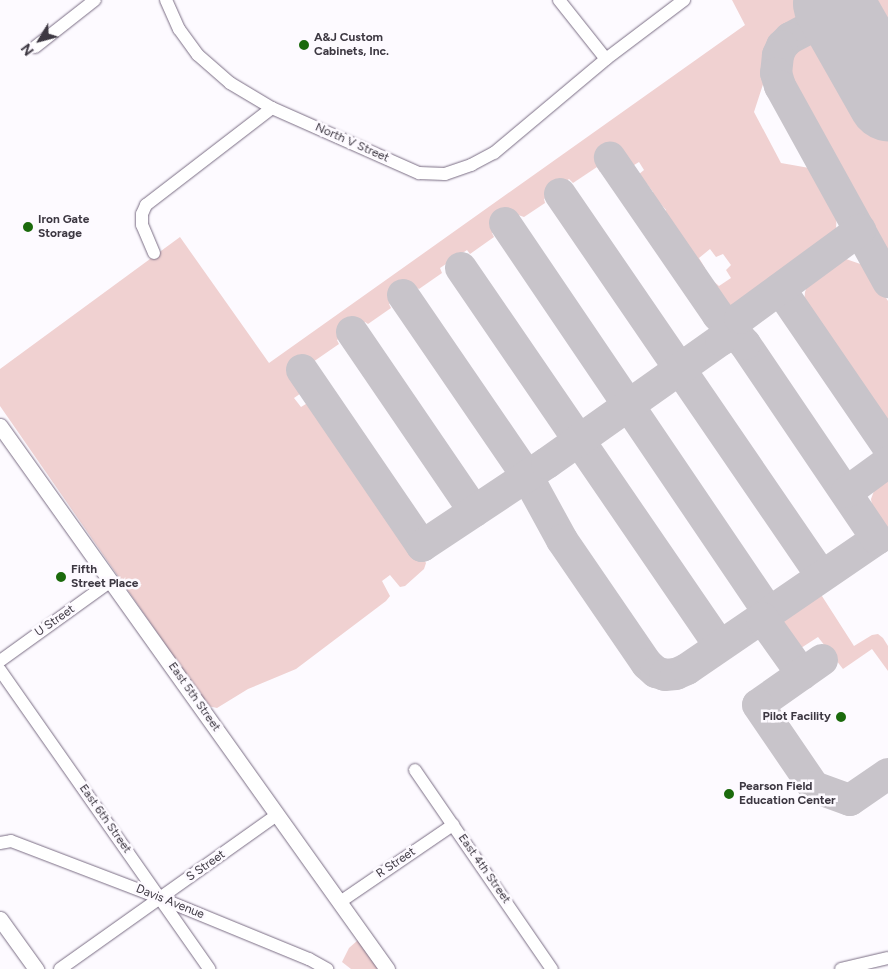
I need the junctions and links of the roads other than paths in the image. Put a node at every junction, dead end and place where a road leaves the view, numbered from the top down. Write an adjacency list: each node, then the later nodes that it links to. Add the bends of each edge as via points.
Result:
1 (95, 0): 5 (street)
2 (166, 0): 7 (street, North V Street, via 179,29 198,55 230,83)
3 (559, 0): 6 (street)
4 (684, 0): 6 (street, North V Street)
5 (36, 47)
6 (606, 59): 7 (street, North V Street, via 494,153 445,174 419,173)
7 (272, 108): 8 (street, via 146,205 142,225)
8 (154, 253)
9 (0, 426): 10 (street, East 5th Street)
10 (111, 581): 11 (street, U Street); 14 (street, East 5th Street)
11 (0, 660)
12 (0, 670): 17 (street, East 6th Street)
13 (415, 770): 15 (street, East 4th Street)
14 (278, 814): 17 (street, S Street); 18 (street, East 5th Street)
15 (453, 825): 18 (street, R Street); 26 (street, East 4th Street)
16 (5, 842): 17 (street, Davis Avenue)
17 (160, 898): 22 (street, S Street); 23 (street, East 6th Street); 24 (street, Davis Avenue)
18 (340, 902): 25 (street, East 5th Street)
19 (0, 919): 21 (street)
20 (888, 958): 27 (street)
21 (36, 969)
22 (60, 969)
23 (209, 969)
24 (327, 969)
25 (387, 969)
26 (552, 969)
27 (841, 969)

